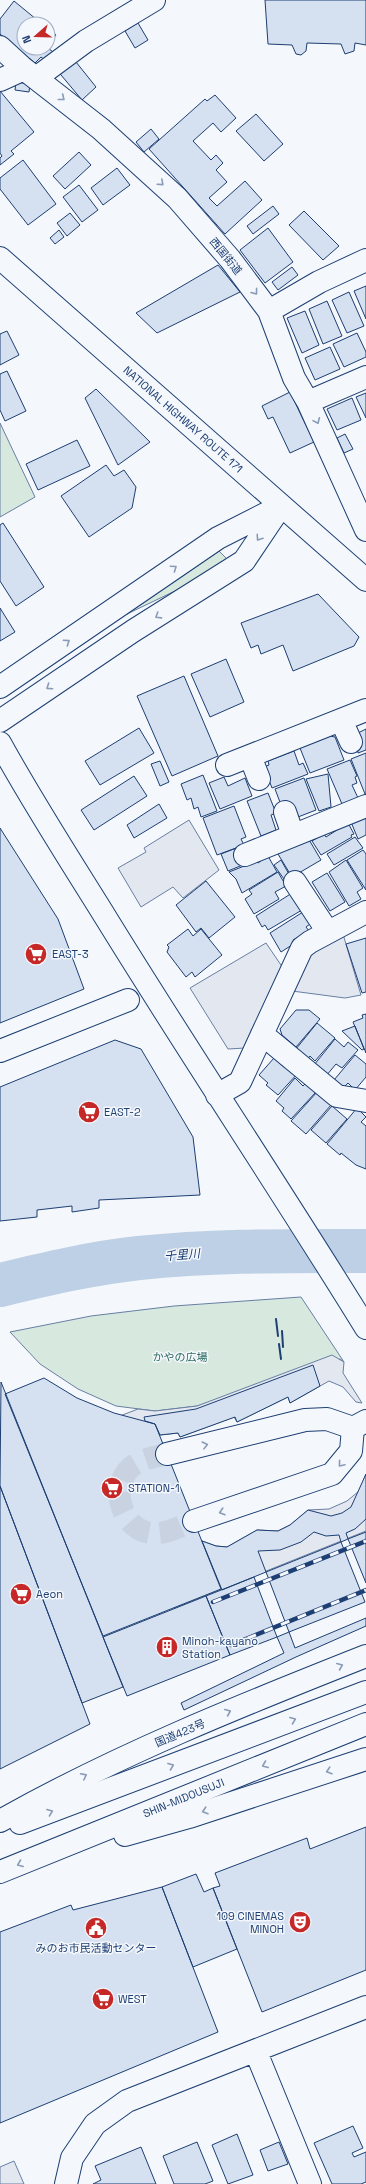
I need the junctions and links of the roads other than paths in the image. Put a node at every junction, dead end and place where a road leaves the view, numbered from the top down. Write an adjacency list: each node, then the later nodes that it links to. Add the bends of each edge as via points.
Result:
1 (154, 0): 3 (main road)
2 (0, 47): 3 (main road, 西国街道)
3 (30, 73): 4 (main road); 7 (main road, 西国街道, one-way to 7, via 100,129 177,198 230,259)
4 (0, 80)
5 (0, 258): 10 (main road, NATIONAL HIGHWAY ROUTE 171)
6 (366, 260): 7 (main road, via 318,282)
7 (269, 311): 9 (main road, 西国街道, via 294,378)
8 (366, 377): 9 (main road)
9 (308, 402): 11 (main road, 西国街道, one-way to 11)
10 (281, 506): 13 (main road, NATIONAL HIGHWAY ROUTE 171); 14 (main road, one-way to 10, via 218,538); 17 (main road, one-way to 17, via 244,561 133,631)
11 (362, 509): 12 (main road, 西国街道)
12 (366, 530)
13 (366, 580)
14 (0, 687)
15 (366, 710): 16 (main road)
16 (341, 720): 18 (main road); 20 (main road)
17 (0, 721)
18 (351, 742)
19 (0, 743): 33 (main road, via 23,785)
20 (250, 756): 21 (main road); 22 (main road)
21 (227, 765)
22 (259, 779)
23 (366, 806): 25 (main road)
24 (285, 812): 25 (main road)
25 (294, 835): 26 (main road)
26 (245, 855)
27 (295, 882): 29 (main road)
28 (366, 912): 29 (main road)
29 (328, 932): 31 (main road, via 302,948)
30 (128, 1000): 32 (main road)
31 (262, 1034): 33 (main road, via 240,1082); 34 (main road, via 337,1096)
32 (0, 1052)
33 (217, 1094): 35 (main road, via 295,1212)
34 (366, 1101)
35 (366, 1328)
36 (359, 1425): 37 (main road, one-way to 36, via 305,1420 327,1419); 38 (main road, one-way to 38, via 351,1451 332,1474)
37 (167, 1454)
38 (194, 1521)
39 (366, 1656): 43 (main road, 国道423号, one-way to 39, via 84,1775 178,1733)
40 (366, 1692): 44 (main road, one-way to 40)
41 (366, 1724): 45 (main road, SHIN-MIDOUSUJI, one-way to 45)
42 (366, 1759): 45 (main road, one-way to 45, via 189,1817)
43 (0, 1821)
44 (0, 1831)
45 (40, 1856): 46 (main road, SHIN-MIDOUSUJI, one-way to 46)
46 (0, 1872)
47 (366, 2007): 48 (main road)
48 (256, 2052): 49 (main road, via 127,2102 96,2124 72,2158); 50 (main road)
49 (66, 2184)
50 (310, 2184)

